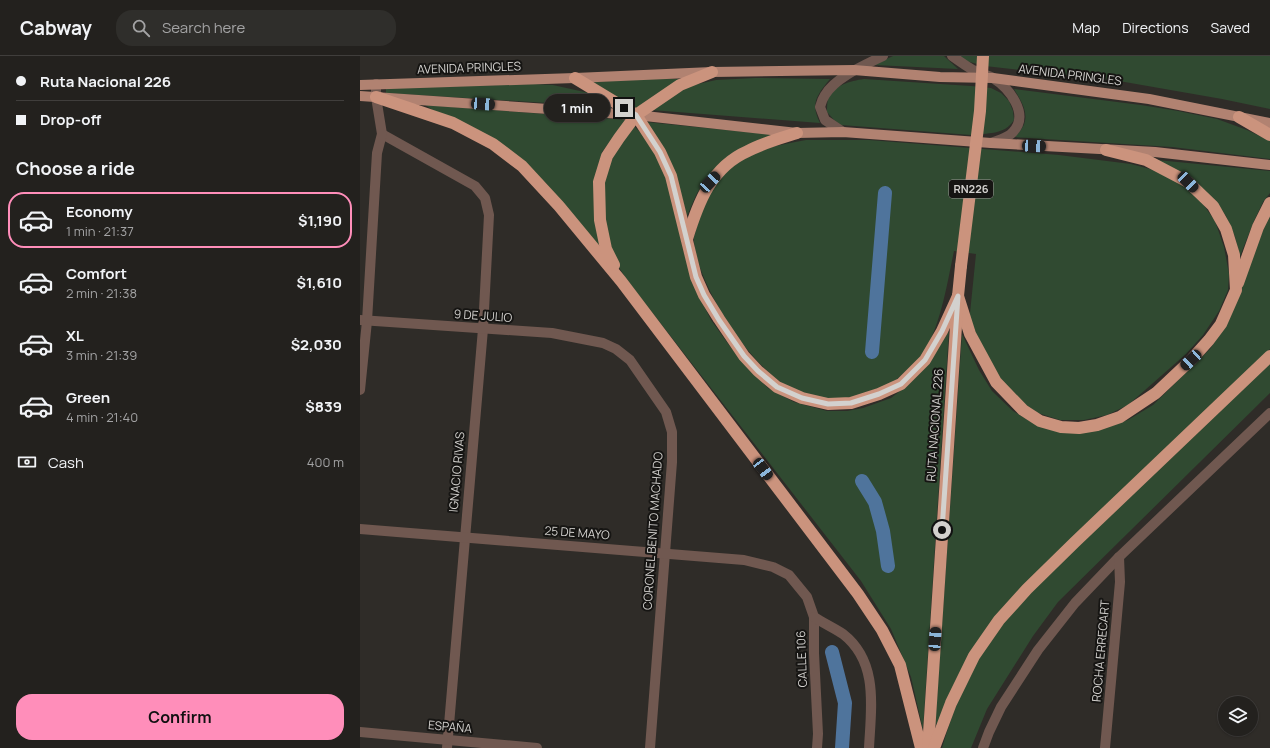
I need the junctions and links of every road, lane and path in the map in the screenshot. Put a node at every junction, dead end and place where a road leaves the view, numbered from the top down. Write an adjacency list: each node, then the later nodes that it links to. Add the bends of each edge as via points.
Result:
1 (883, 56): 4 (street)
2 (952, 56): 7 (street, via 972,70)
3 (983, 56): 26 (highway, RUTA NACIONAL 226 / RN226, bridge, via 980,111)
4 (854, 70): 5 (main road, AVENIDA PRINGLES); 7 (main road, AVENIDA PRINGLES, via 940,77); 15 (street, via 825,94 820,107 825,120)
5 (712, 72): 6 (main road, AVENIDA PRINGLES); 12 (highway, via 680,85)
6 (575, 78): 9 (main road, AVENIDA PRINGLES); 12 (highway)
7 (993, 78): 13 (main road, AVENIDA PRINGLES, via 1148,99); 19 (street, via 1015,102 1020,114 1014,132)
8 (360, 84): 9 (main road, AVENIDA PRINGLES)
9 (376, 84): 11 (street)
10 (360, 96): 11 (main road)
11 (376, 97): 12 (main road); 17 (street); 24 (highway, via 453,123 493,144 522,166 544,189)
12 (636, 115): 16 (main road); 23 (highway, via 660,152 671,176); 24 (highway, via 607,156 599,182 600,220 606,249)
13 (1239, 117): 14 (main road, AVENIDA PRINGLES); 18 (highway)
14 (1270, 123)
15 (843, 132): 16 (main road); 19 (main road)
16 (797, 133): 23 (highway, via 747,151 726,164 710,182 697,208)
17 (382, 134): 27 (street, via 377,153); 28 (street, IGNACIO RIVAS, via 475,186 485,198 489,215)
18 (1270, 135)
19 (992, 143): 20 (main road)
20 (1106, 150): 21 (main road, via 1155,152); 25 (highway, via 1146,160 1188,182 1213,206 1226,229 1234,255)
21 (1270, 165)
22 (1270, 203): 25 (highway, via 1258,227)
23 (687, 239): 26 (highway, via 696,277 704,295 744,356 777,387 802,398 828,404 851,403 901,384 925,360)
24 (621, 281): 45 (highway, via 882,630 900,665)
25 (1236, 290): 26 (highway, via 1221,324 1210,340 1156,393 1120,417 1079,428 1060,427 1040,421 1024,410 996,382 970,334)
26 (958, 296): 46 (highway, RUTA NACIONAL 226 / RN226)
27 (363, 321): 28 (street, 9 DE JULIO); 31 (street)
28 (483, 329): 29 (street, 9 DE JULIO, via 552,333); 34 (street, IGNACIO RIVAS)
29 (603, 343): 35 (street, CORONEL BENITO MACHADO, via 630,360 666,412 672,432)
30 (1270, 356): 47 (highway, via 1075,542 999,620 974,656 951,703)
31 (360, 390)
32 (1270, 413): 36 (street)
33 (360, 529): 34 (street, 25 DE MAYO)
34 (464, 537): 35 (street, 25 DE MAYO); 40 (street, IGNACIO RIVAS)
35 (664, 553): 37 (street, 25 DE MAYO, via 744,560 773,567); 42 (street, CORONEL BENITO MACHADO)
36 (1119, 557): 48 (street, via 1074,604 1038,650 1001,707); 49 (street, ROCHA ERRECART, via 1120,582)
37 (789, 576): 38 (street, CALLE 106, via 807,597)
38 (814, 617): 43 (street, CALLE 106); 44 (street, via 843,635 857,650 865,665 872,694)
39 (360, 732): 40 (street, ESPAÑA)
40 (447, 744): 41 (street, ESPAÑA)
41 (537, 748)
42 (650, 748)
43 (817, 748)
44 (869, 748)
45 (921, 748)
46 (928, 748)
47 (934, 748)
48 (983, 748)
49 (1105, 748)

